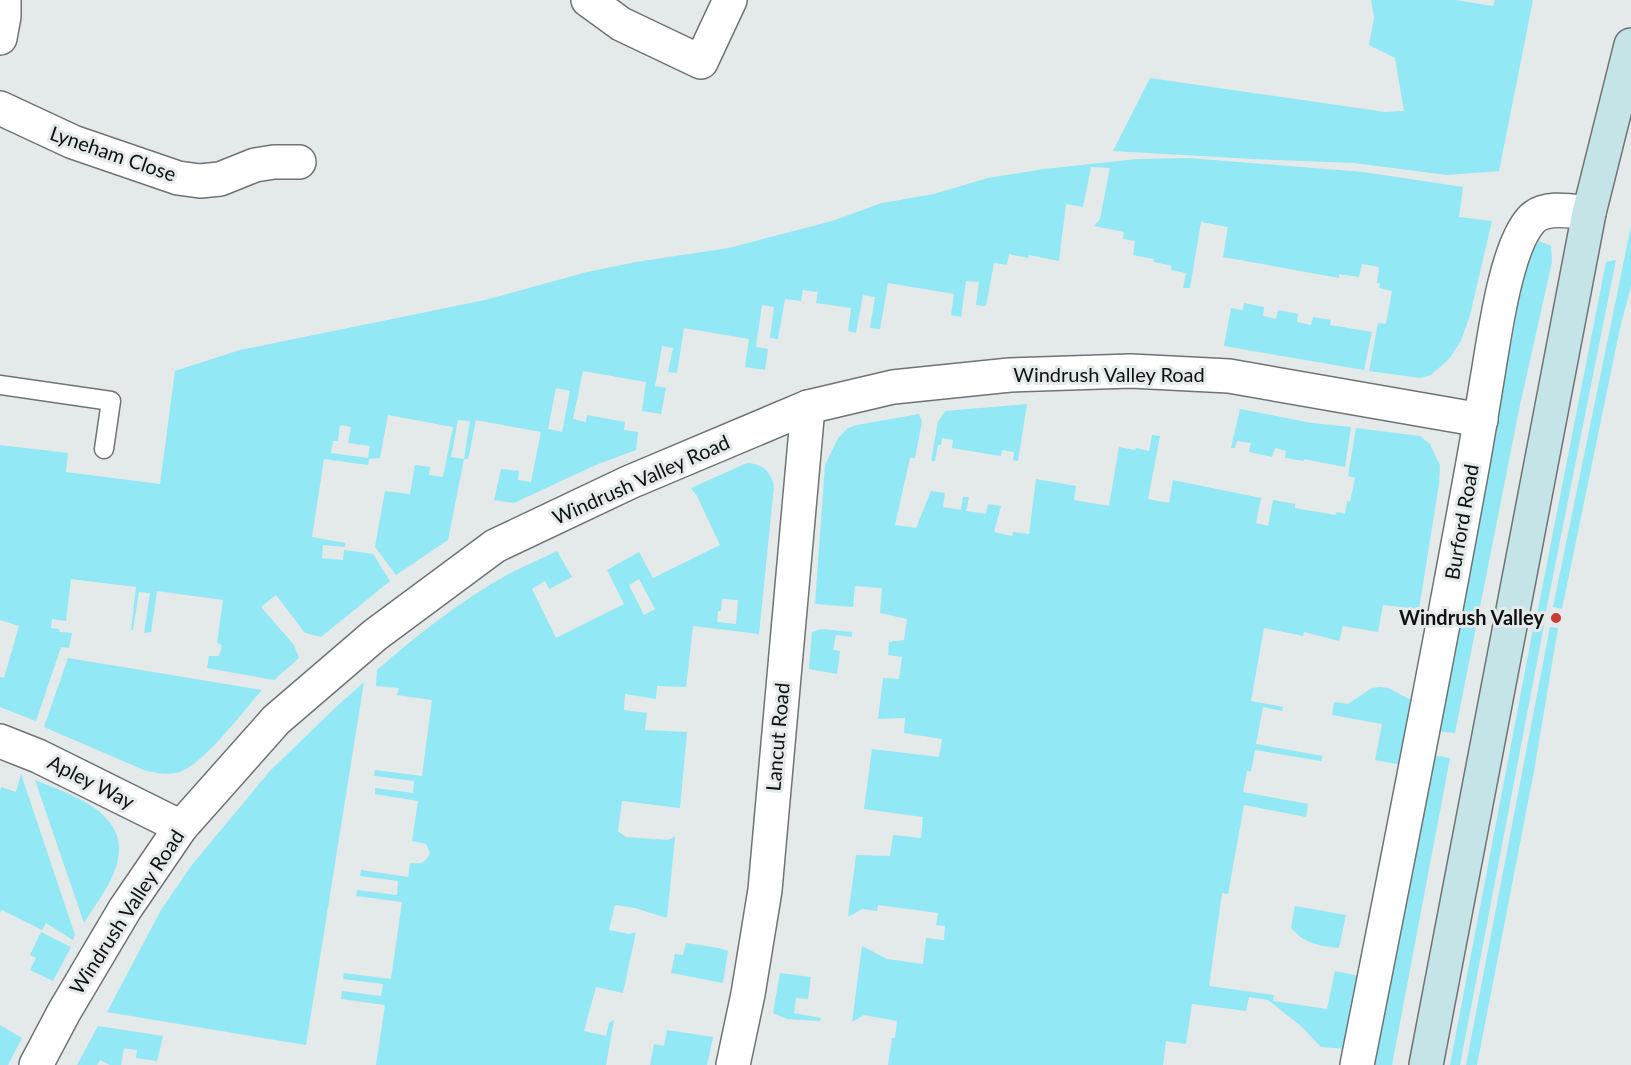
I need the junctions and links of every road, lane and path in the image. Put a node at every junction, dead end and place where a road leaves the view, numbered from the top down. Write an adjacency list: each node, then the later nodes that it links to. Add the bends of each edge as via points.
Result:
1 (4, 0): 4 (street)
2 (588, 0): 3 (street, via 621,24 701,62)
3 (730, 0)
4 (0, 38)
5 (1631, 45): 8 (main road)
6 (0, 108): 7 (street, Lyneham Close, via 73,142 178,178 220,179 255,165)
7 (299, 162)
8 (1589, 213): 11 (street, Burford Road, via 1560,210 1536,216 1526,227 1509,268); 18 (main road)
9 (0, 385): 12 (lane, via 111,401)
10 (808, 407): 11 (street, Windrush Valley Road, via 893,387 1010,375 1131,371 1229,376); 14 (street, Windrush Valley Road, via 630,482 495,546 375,635 276,720); 16 (street, Lancut Road, via 765,890)
11 (1481, 420): 17 (street, Burford Road)
12 (104, 448)
13 (0, 741): 14 (street, Apley Way)
14 (181, 827): 15 (street, Windrush Valley Road, via 125,909)
15 (36, 1065)
16 (734, 1065)
17 (1357, 1065)
18 (1426, 1065)

